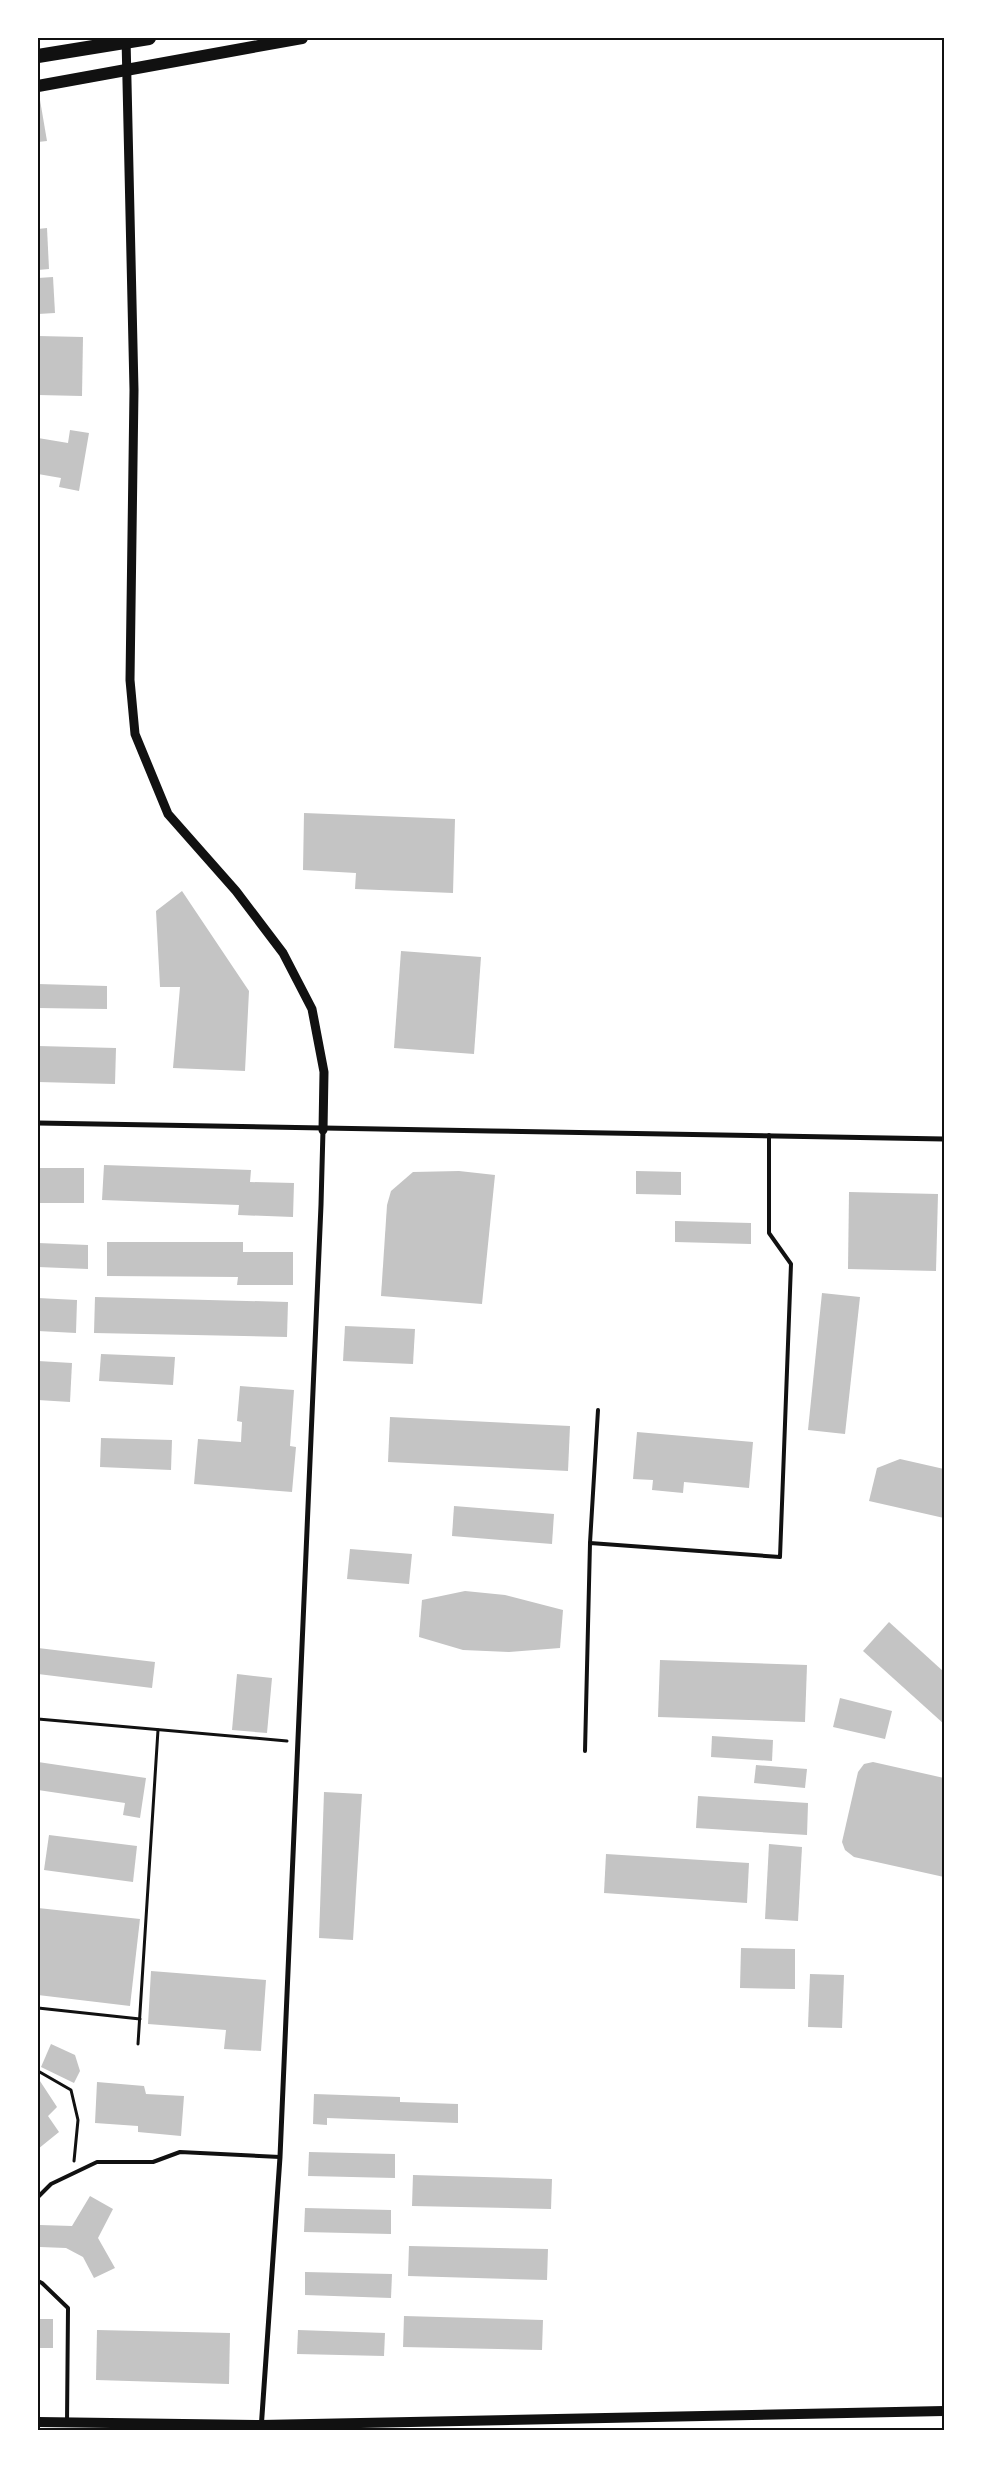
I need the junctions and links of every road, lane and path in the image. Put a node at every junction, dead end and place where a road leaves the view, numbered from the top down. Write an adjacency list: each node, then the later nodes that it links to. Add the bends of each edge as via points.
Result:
1 (126, 38): 5 (street)
2 (149, 38): 4 (highway)
3 (302, 38): 5 (main road)
4 (38, 56)
5 (126, 71): 6 (main road); 8 (street, via 134,390 130,680 135,734 168,814 236,891 283,953 312,1009 324,1072)
6 (38, 86)
7 (38, 1123): 8 (street)
8 (323, 1130): 9 (street); 15 (street)
9 (769, 1135): 10 (street); 12 (lane, via 769,1233 791,1264 780,1557)
10 (944, 1139)
11 (598, 1410): 12 (lane)
12 (590, 1543): 16 (lane)
13 (38, 1719): 14 (path)
14 (158, 1730): 15 (path); 18 (path)
15 (297, 1742): 21 (street)
16 (585, 1751)
17 (38, 2008): 18 (path)
18 (140, 2019): 19 (path)
19 (138, 2044)
20 (38, 2071): 22 (path, via 71,2090 78,2120)
21 (280, 2157): 22 (lane, via 180,2152 153,2162 97,2162); 28 (street)
22 (72, 2174): 23 (lane, via 51,2184)
23 (38, 2197)
24 (38, 2281): 27 (lane, via 68,2308)
25 (944, 2411): 28 (main road)
26 (38, 2422): 27 (main road)
27 (67, 2422): 28 (main road)
28 (261, 2428)

